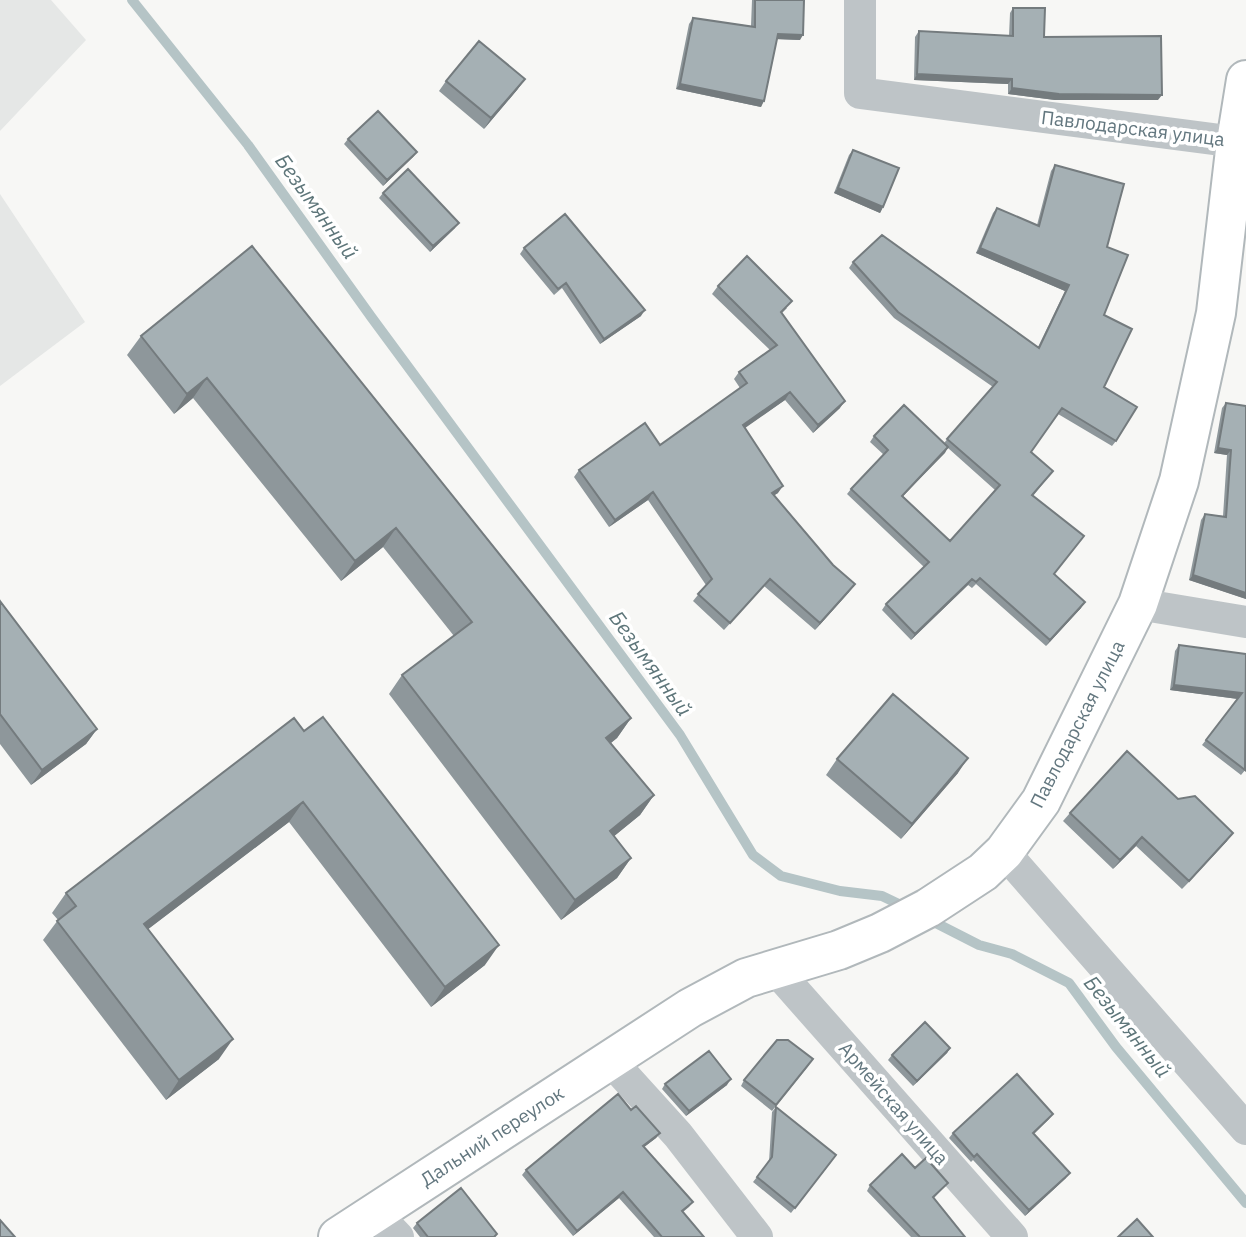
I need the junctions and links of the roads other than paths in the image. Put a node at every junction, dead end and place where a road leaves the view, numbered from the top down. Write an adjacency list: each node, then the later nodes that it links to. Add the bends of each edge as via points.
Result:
1 (860, 0): 3 (street, Павлодарская улица, via 860,93)
2 (1246, 80): 3 (main road)
3 (1236, 142): 4 (main road, Павлодарская улица, via 1216,313 1179,481)
4 (1138, 604): 5 (street); 6 (main road, Павлодарская улица, via 1041,801)
5 (1246, 622)
6 (994, 862): 7 (main road, Дальний переулок, via 928,908 880,933); 9 (street)
7 (776, 970): 8 (main road, Дальний переулок, via 746,978 690,1008); 13 (street, Армейская улица)
8 (610, 1060): 10 (main road, Дальний переулок); 12 (street, via 678,1135)
9 (1246, 1129)
10 (386, 1225): 11 (main road, Дальний переулок)
11 (338, 1237)
12 (757, 1237)
13 (1012, 1237)

